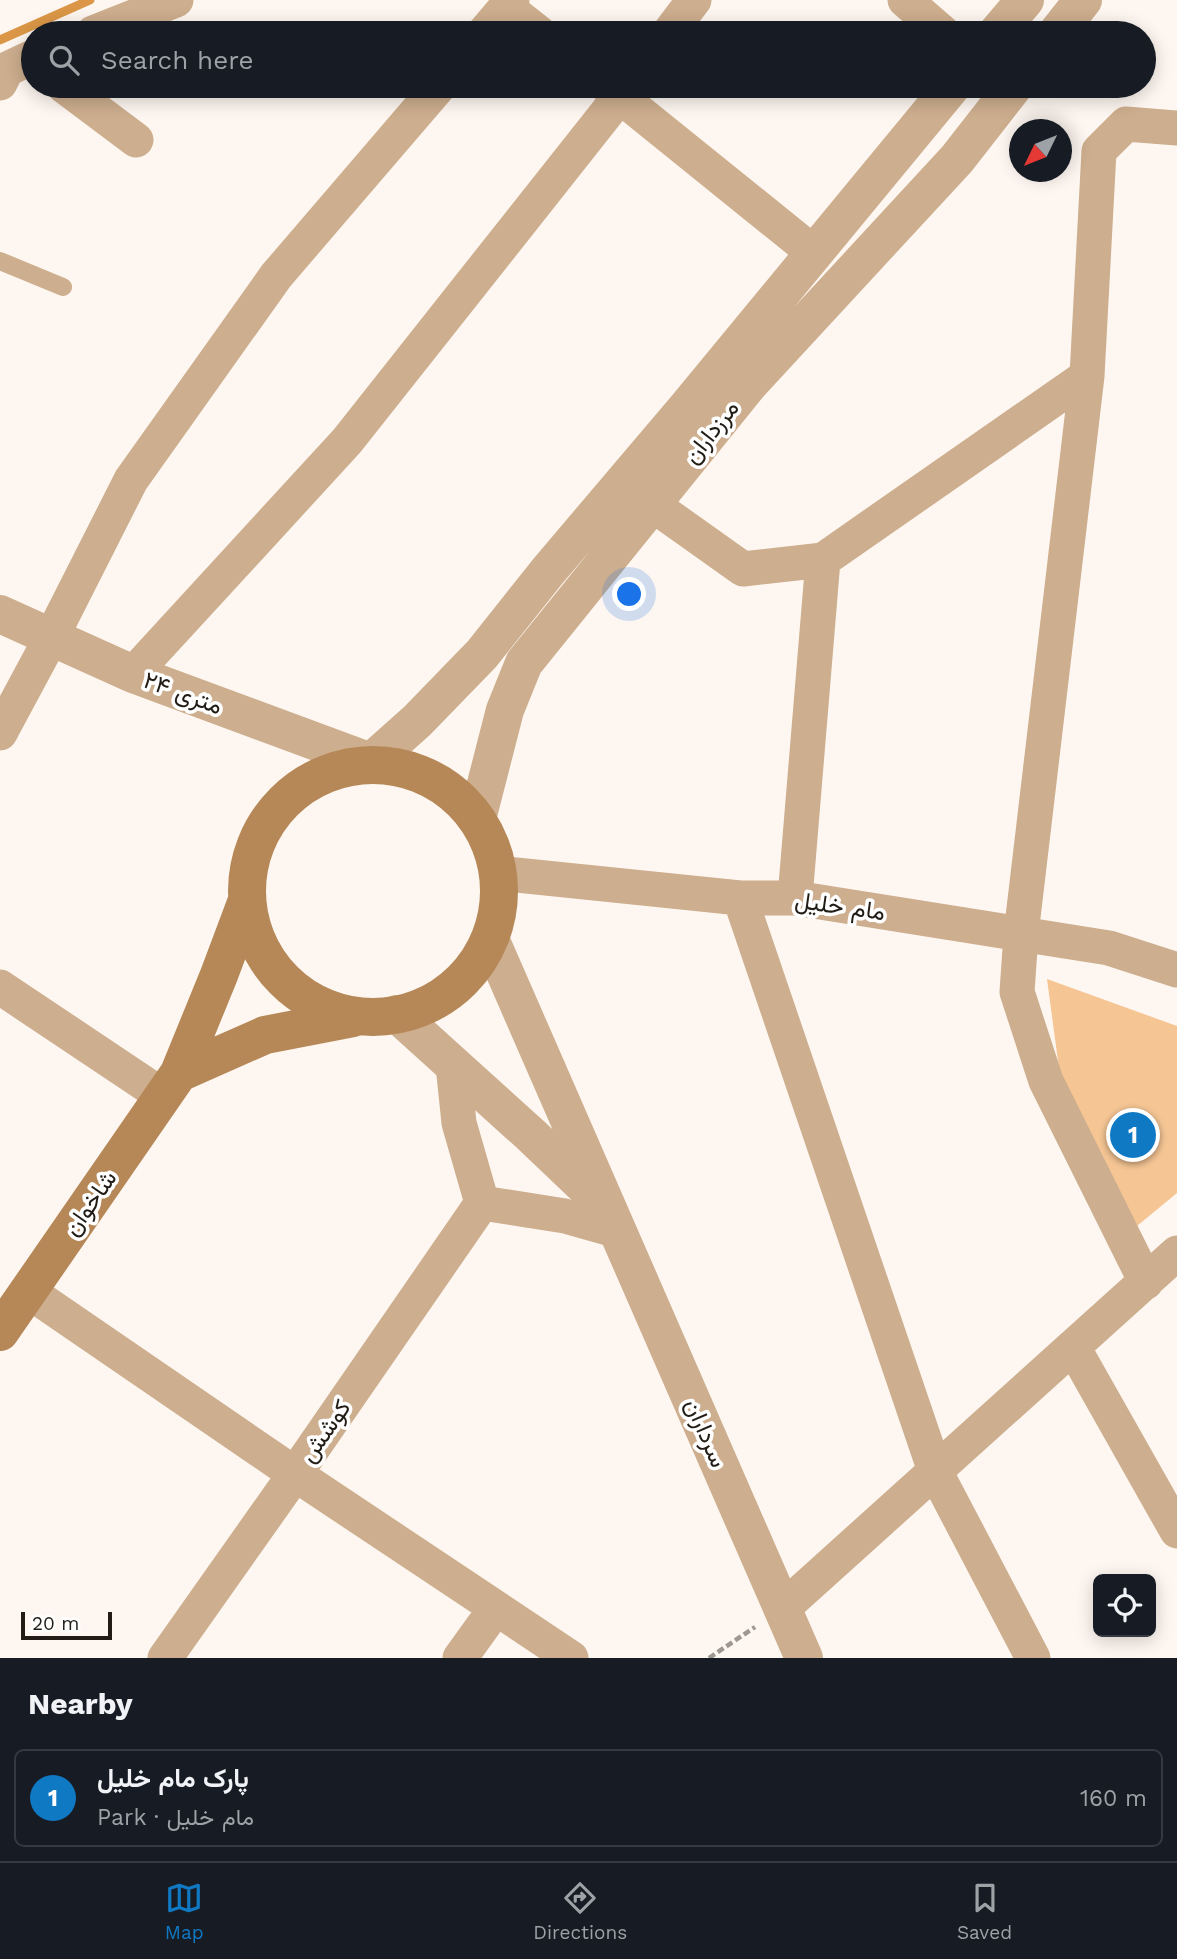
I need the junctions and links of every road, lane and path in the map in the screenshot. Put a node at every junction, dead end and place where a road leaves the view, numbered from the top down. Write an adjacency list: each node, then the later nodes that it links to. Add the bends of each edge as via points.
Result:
1 (176, 0): 7 (street)
2 (694, 0): 10 (street)
3 (905, 0): 11 (street)
4 (1025, 0): 12 (street)
5 (1083, 0): 13 (street)
6 (509, 4): 8 (street); 9 (street)
7 (123, 21)
8 (494, 21)
9 (527, 21)
10 (677, 21)
11 (929, 21)
12 (1007, 21)
13 (1066, 21)
14 (80, 98): 21 (street)
15 (429, 98): 29 (street, via 276,276 131,480)
16 (611, 98): 30 (street, via 347,442)
17 (629, 98): 22 (street)
18 (942, 98): 22 (street, مرزداران)
19 (1005, 98): 26 (street, مرزداران, via 957,159 750,384)
20 (1177, 128): 25 (street, via 1126,124 1099,151)
21 (136, 141)
22 (814, 253): 32 (street, مرزداران, via 482,654)
23 (0, 261): 24 (lane)
24 (63, 287)
25 (1087, 376): 27 (street); 38 (street)
26 (653, 505): 27 (street, via 743,569); 33 (street, مرزداران, via 524,663 505,710)
27 (823, 560): 36 (street)
28 (0, 614): 29 (street, ۲۴ متری)
29 (51, 638): 30 (street, ۲۴ متری); 31 (street)
30 (133, 674): 32 (street, ۲۴ متری)
31 (0, 733)
32 (370, 762): 33 (main road, via 414,770 447,788); 37 (main road, via 328,770 292,792 265,822 248,861)
33 (477, 819): 34 (main road, via 497,858)
34 (498, 873): 35 (street, مام خلیل); 39 (main road, via 499,901)
35 (740, 898): 36 (street, مام خلیل); 53 (street)
36 (795, 898): 38 (street, مام خلیل)
37 (246, 902): 43 (main road, via 258,944 279,978 313,1003); 45 (main road, شاخوان)
38 (1021, 934): 40 (street, مام خلیل, via 1109,948); 49 (street, via 1017,992 1046,1082)
39 (491, 941): 42 (main road, via 469,976 435,1003); 47 (street, سرداران)
40 (1177, 970)
41 (0, 987): 45 (street)
42 (397, 1014): 43 (main road); 44 (street, سرداران)
43 (355, 1017): 45 (main road, via 265,1035)
44 (453, 1065): 46 (street, via 459,1123); 47 (street, سرداران, via 531,1135)
45 (171, 1084): 50 (main road, شاخوان)
46 (482, 1203): 47 (street); 54 (street, کوشش)
47 (613, 1220): 57 (street, سرداران)
48 (1177, 1253): 49 (street)
49 (1146, 1282): 52 (street)
50 (29, 1291): 51 (main road, شاخوان); 54 (street)
51 (0, 1332)
52 (1073, 1347): 53 (street); 55 (street)
53 (935, 1471): 57 (street); 63 (street)
54 (295, 1474): 56 (street); 58 (street, کوشش)
55 (1177, 1531)
56 (496, 1608): 59 (street); 60 (street)
57 (782, 1609): 61 (path); 62 (street, سرداران)
58 (165, 1658)
59 (460, 1658)
60 (571, 1658)
61 (709, 1658)
62 (804, 1658)
63 (1033, 1658)

